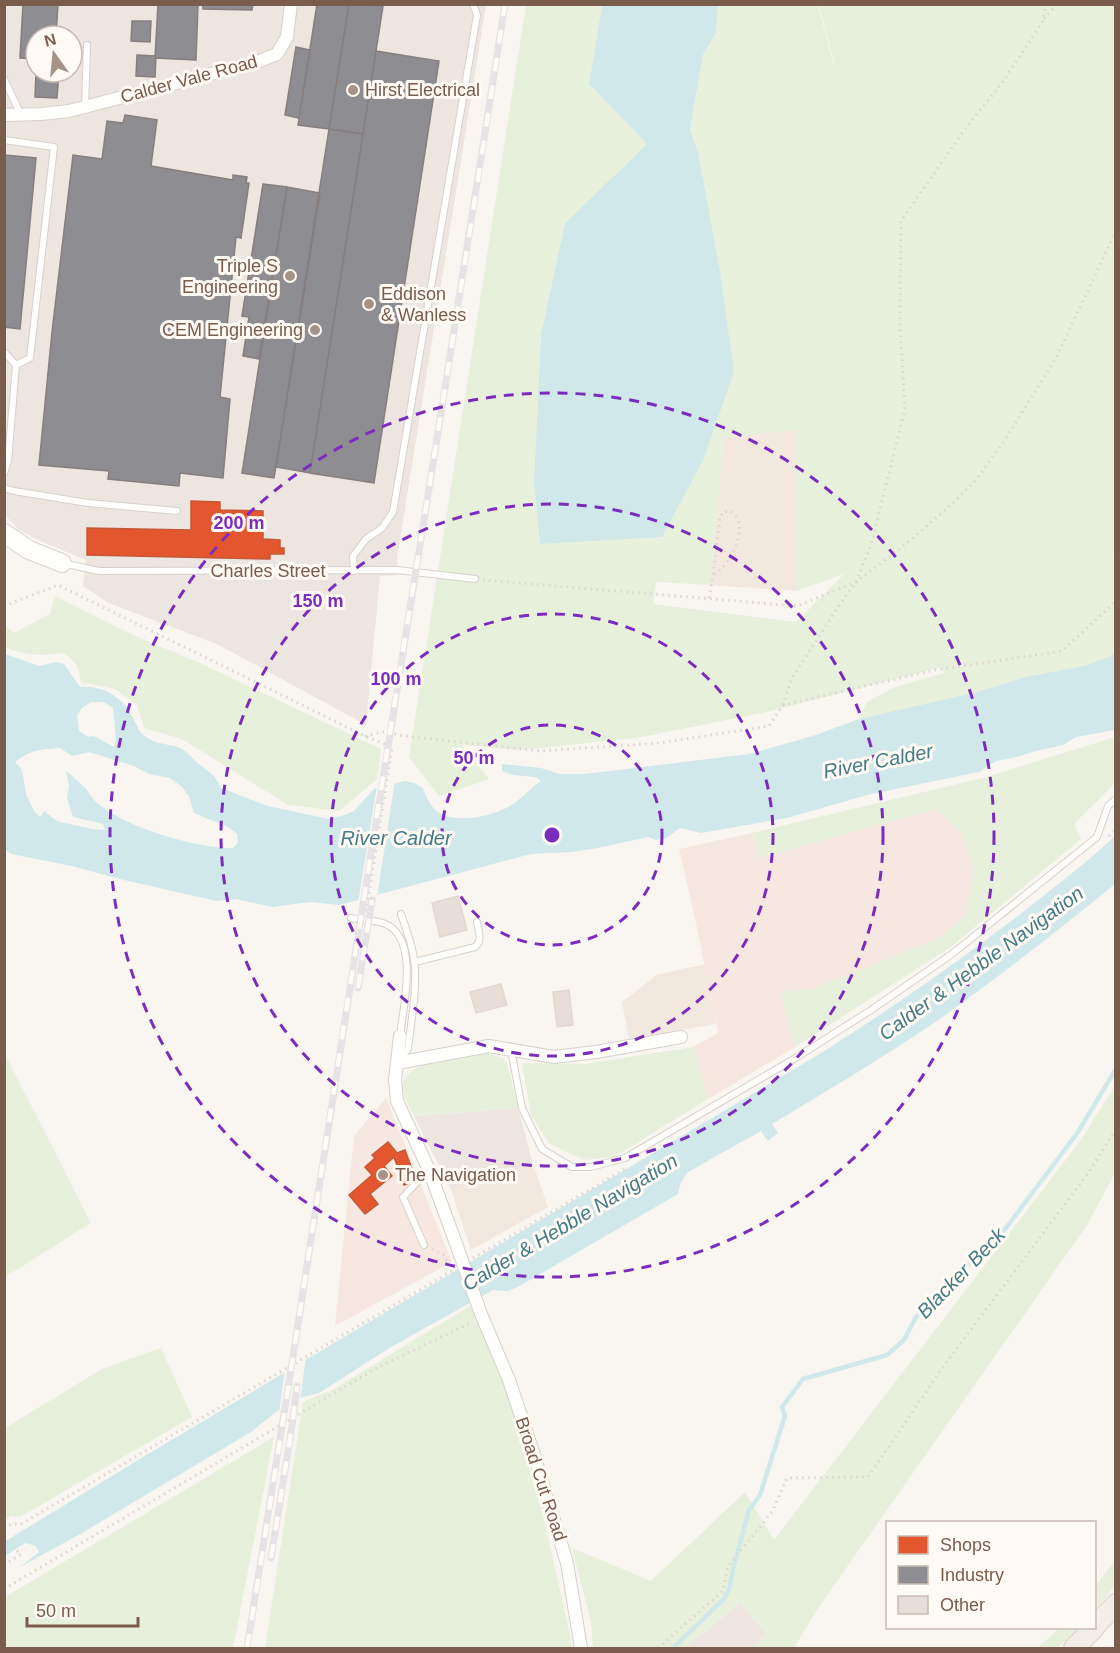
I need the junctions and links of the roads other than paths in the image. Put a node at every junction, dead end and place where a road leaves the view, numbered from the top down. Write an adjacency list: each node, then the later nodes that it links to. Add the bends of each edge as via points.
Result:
1 (291, 4): 5 (street, Calder Vale Road, via 287,37 277,54)
2 (473, 4): 16 (lane, via 477,15 393,512 353,556)
3 (87, 45): 5 (lane)
4 (4, 79): 7 (lane)
5 (86, 107): 7 (street, Calder Vale Road)
6 (4, 115): 7 (street, Calder Vale Road)
7 (21, 115)
8 (4, 140): 10 (lane, via 54,147 30,357)
9 (4, 352): 10 (lane)
10 (16, 365): 11 (lane)
11 (4, 473)
12 (4, 488): 13 (lane, via 88,503)
13 (177, 511)
14 (4, 533): 15 (street, via 29,550)
15 (62, 563): 16 (lane, Charles Street, via 99,571)
16 (354, 571): 17 (lane, Charles Street, via 398,570)
17 (475, 579)
18 (1116, 799): 25 (lane, via 1108,806 1097,837 952,954 794,1059 625,1158 591,1167 572,1167 542,1149 522,1108)
19 (401, 914): 22 (lane)
20 (351, 918): 23 (lane, via 390,927 406,951)
21 (477, 922): 22 (lane, via 478,944)
22 (415, 962): 26 (lane, via 408,1049)
23 (400, 1035): 26 (street)
24 (681, 1037): 25 (street, via 554,1057)
25 (511, 1049): 26 (street, via 489,1046)
26 (397, 1063): 27 (street, via 397,1101)
27 (429, 1170): 28 (lane, via 403,1197); 30 (street, Broad Cut Road, bridge, via 534,1455 567,1563)
28 (424, 1245)
29 (1094, 1629): 31 (main road)
30 (581, 1648)
31 (1074, 1648)

